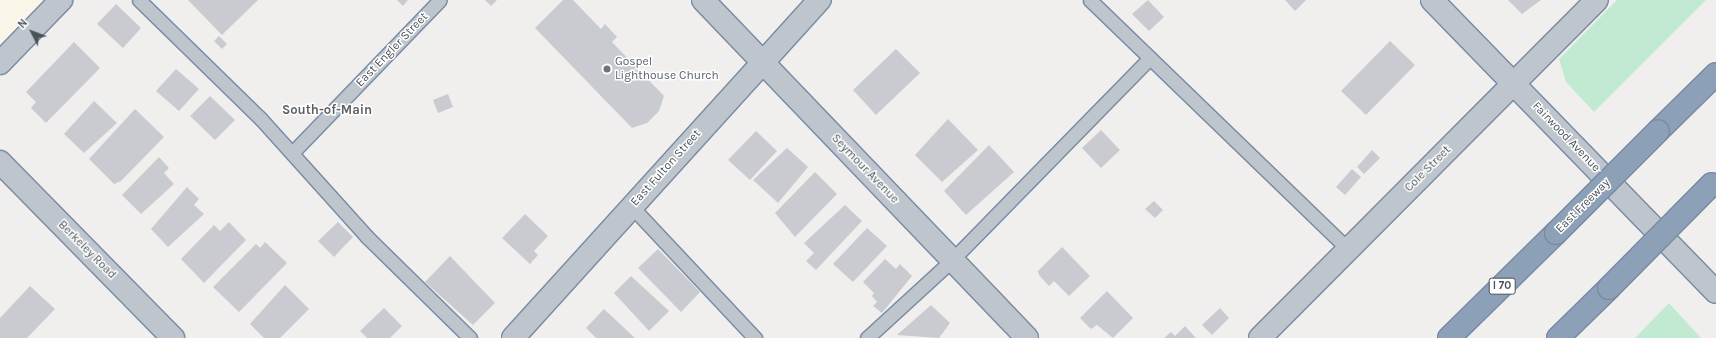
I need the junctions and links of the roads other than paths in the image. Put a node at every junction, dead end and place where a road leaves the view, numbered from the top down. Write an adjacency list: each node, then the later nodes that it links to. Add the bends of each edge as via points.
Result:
1 (61, 0): 11 (street)
2 (139, 0): 14 (lane)
3 (440, 0): 14 (lane, East Engler Street)
4 (703, 0): 10 (street, Seymour Avenue)
5 (820, 0): 10 (street, East Fulton Street)
6 (1090, 0): 9 (lane)
7 (1432, 0): 13 (street, Fairwood Avenue)
8 (1597, 0): 13 (street, Cole Street)
9 (1150, 58): 18 (lane); 19 (lane)
10 (762, 61): 17 (street, East Fulton Street); 19 (street, Seymour Avenue)
11 (0, 63)
12 (1716, 74): 28 (highway, East Freeway / I 70, bridge)
13 (1514, 82): 18 (street, Cole Street); 20 (street, Fairwood Avenue)
14 (293, 152): 22 (lane, via 367,237)
15 (0, 162): 21 (street, Berkeley Road)
16 (1714, 182): 29 (highway, bridge)
17 (632, 207): 23 (street, East Fulton Street); 24 (lane)
18 (1348, 249): 27 (street, Cole Street)
19 (952, 260): 25 (lane); 26 (street, Seymour Avenue)
20 (1716, 292)
21 (174, 338)
22 (470, 338)
23 (513, 338)
24 (755, 338)
25 (867, 338)
26 (1027, 338)
27 (1260, 338)
28 (1449, 338)
29 (1558, 338)

